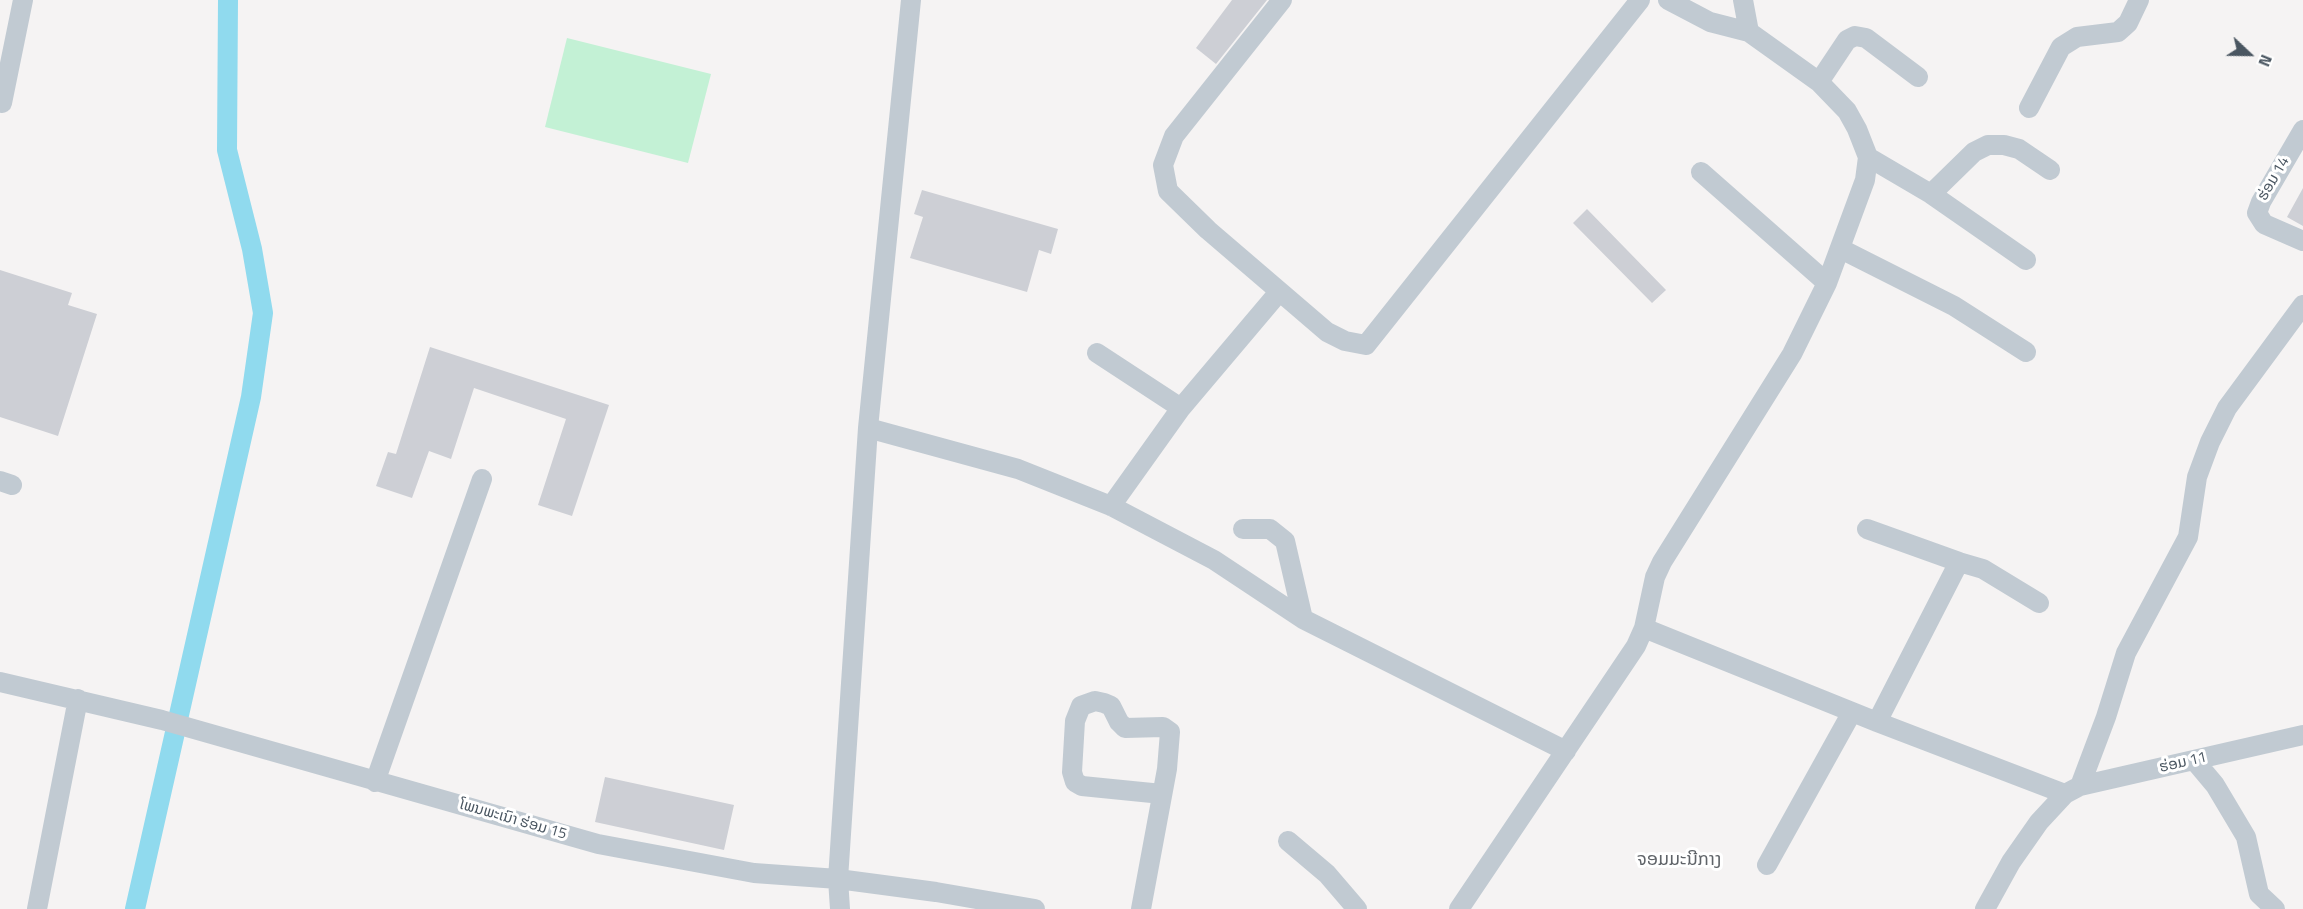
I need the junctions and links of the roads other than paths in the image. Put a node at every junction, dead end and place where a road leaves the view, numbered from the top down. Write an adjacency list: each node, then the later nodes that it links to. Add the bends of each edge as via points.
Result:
1 (24, 0): 11 (street)
2 (911, 0): 27 (street)
3 (1282, 0): 22 (street, via 1174,136 1162,165 1168,191)
4 (1640, 0): 22 (street, via 1366,345 1327,332)
5 (1668, 0): 8 (street, via 1710,22)
6 (1743, 0): 8 (street)
7 (2139, 0): 12 (street, via 2128,23 2118,32 2077,37 2061,47)
8 (1749, 32): 10 (street)
9 (1918, 77): 10 (street, via 1866,38 1855,36 1847,40)
10 (1819, 82): 14 (street, via 1847,111)
11 (2, 103)
12 (2029, 108)
13 (2303, 130): 18 (street, ຮ່ອມ 14, via 2258,213 2264,224)
14 (1868, 157): 17 (street); 19 (street, via 1865,180)
15 (2050, 170): 17 (street, via 2019,149 1988,145 1974,152)
16 (1701, 172): 21 (street)
17 (1930, 194): 20 (street)
18 (2303, 241)
19 (1841, 249): 21 (street); 24 (street, via 1954,306)
20 (2026, 260)
21 (1827, 283): 35 (street, via 1792,354 1662,562)
22 (1279, 291): 26 (street)
23 (2303, 305): 44 (street, via 2227,408 2210,442 2197,477 2188,537 2126,653 2106,717)
24 (2026, 352)
25 (1097, 353): 26 (street)
26 (1181, 408): 29 (street)
27 (868, 428): 29 (street, via 1018,469); 48 (street)
28 (482, 479): 43 (street)
29 (1111, 506): 34 (street, via 1214,560)
30 (1243, 529): 34 (street, via 1270,529 1285,541)
31 (1867, 529): 32 (street)
32 (1959, 562): 33 (street, via 1983,569); 39 (street)
33 (2039, 603)
34 (1303, 619): 41 (street)
35 (1644, 628): 38 (street); 41 (street)
36 (0, 682): 37 (street)
37 (78, 699): 43 (street, ໂພນພະເນົາ ຮ່ອມ 15); 49 (street)
38 (1852, 712): 39 (street); 47 (street)
39 (1877, 722): 44 (street)
40 (2303, 735): 42 (street, ຮ່ອມ 11)
41 (1566, 751): 54 (street)
42 (2194, 760): 44 (street, ຮ່ອມ 11); 56 (street, via 2215,785 2246,837 2259,894)
43 (375, 782): 48 (street, ໂພນພະເນົາ ຮ່ອມ 15, via 598,844 753,873)
44 (2072, 790): 55 (street, via 2039,822)
45 (1162, 794): 45 (street, via 1170,732 1167,728 1125,728 1111,706 1095,700 1081,706 1075,721 1075,782 1082,786); 52 (street)
46 (1288, 840): 53 (street, via 1327,874)
47 (1767, 865)
48 (838, 879): 50 (street); 51 (street, ໂພນພະເນົາ ຮ່ອມ 15)
49 (37, 909)
50 (840, 909)
51 (1035, 909)
52 (1141, 909)
53 (1357, 909)
54 (1459, 909)
55 (1985, 909)
56 (2275, 909)

